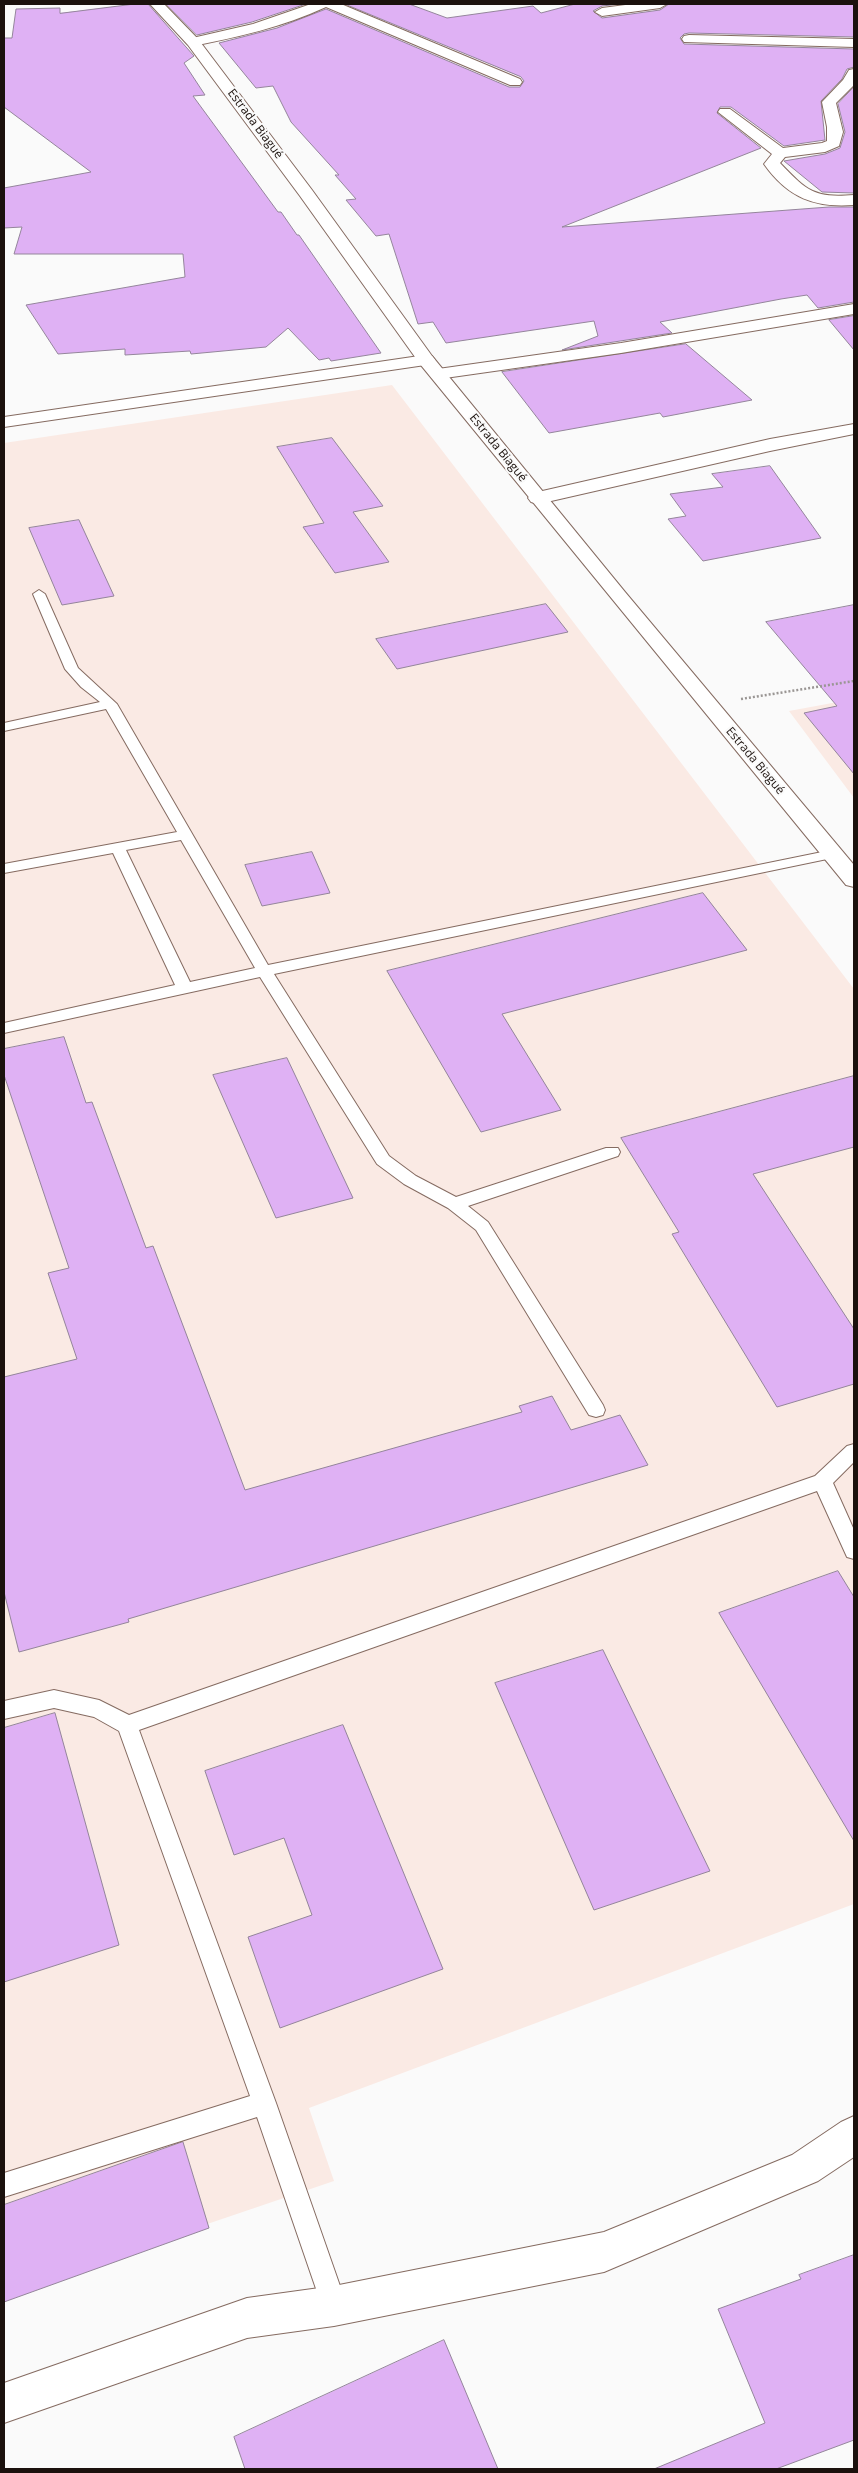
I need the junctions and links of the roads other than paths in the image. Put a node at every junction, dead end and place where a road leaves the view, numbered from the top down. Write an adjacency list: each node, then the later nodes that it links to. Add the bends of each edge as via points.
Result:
1 (157, 4): 7 (street, Estrada Biagué)
2 (321, 4): 7 (street, via 258,27)
3 (330, 4): 10 (street)
4 (660, 4): 5 (street)
5 (602, 12)
6 (689, 39): 8 (street)
7 (193, 42): 15 (street, Estrada Biagué)
8 (854, 43)
9 (854, 73): 12 (street, via 829,102 837,133 834,143)
10 (515, 82)
11 (725, 112): 12 (street)
12 (780, 153): 13 (street, via 772,164 801,193 824,202)
13 (854, 200)
14 (854, 309): 15 (street, via 622,348)
15 (432, 367): 16 (street); 18 (street, Estrada Biagué)
16 (4, 422)
17 (854, 429): 18 (street)
18 (538, 498): 24 (street, Estrada Biagué)
19 (39, 594): 20 (lane, via 72,669)
20 (110, 704): 21 (lane); 22 (lane)
21 (4, 727)
22 (185, 835): 23 (lane); 27 (lane)
23 (117, 847): 25 (lane); 28 (lane)
24 (832, 854): 26 (street, Estrada Biagué); 27 (lane)
25 (4, 869)
26 (854, 880)
27 (264, 971): 28 (lane); 31 (lane, via 383,1160 410,1180)
28 (185, 989): 29 (lane)
29 (4, 1028)
30 (612, 1152): 31 (lane)
31 (454, 1204): 32 (lane, via 482,1226)
32 (596, 1410)
33 (854, 1451): 34 (lane)
34 (822, 1481): 35 (lane); 37 (lane)
35 (854, 1551)
36 (4, 1710): 37 (lane, via 54,1699 99,1709)
37 (127, 1725): 38 (lane)
38 (264, 2103): 40 (lane); 41 (lane)
39 (854, 2136): 41 (street, via 805,2168 604,2252)
40 (4, 2185)
41 (334, 2306): 42 (street, via 247,2318)
42 (4, 2403)

